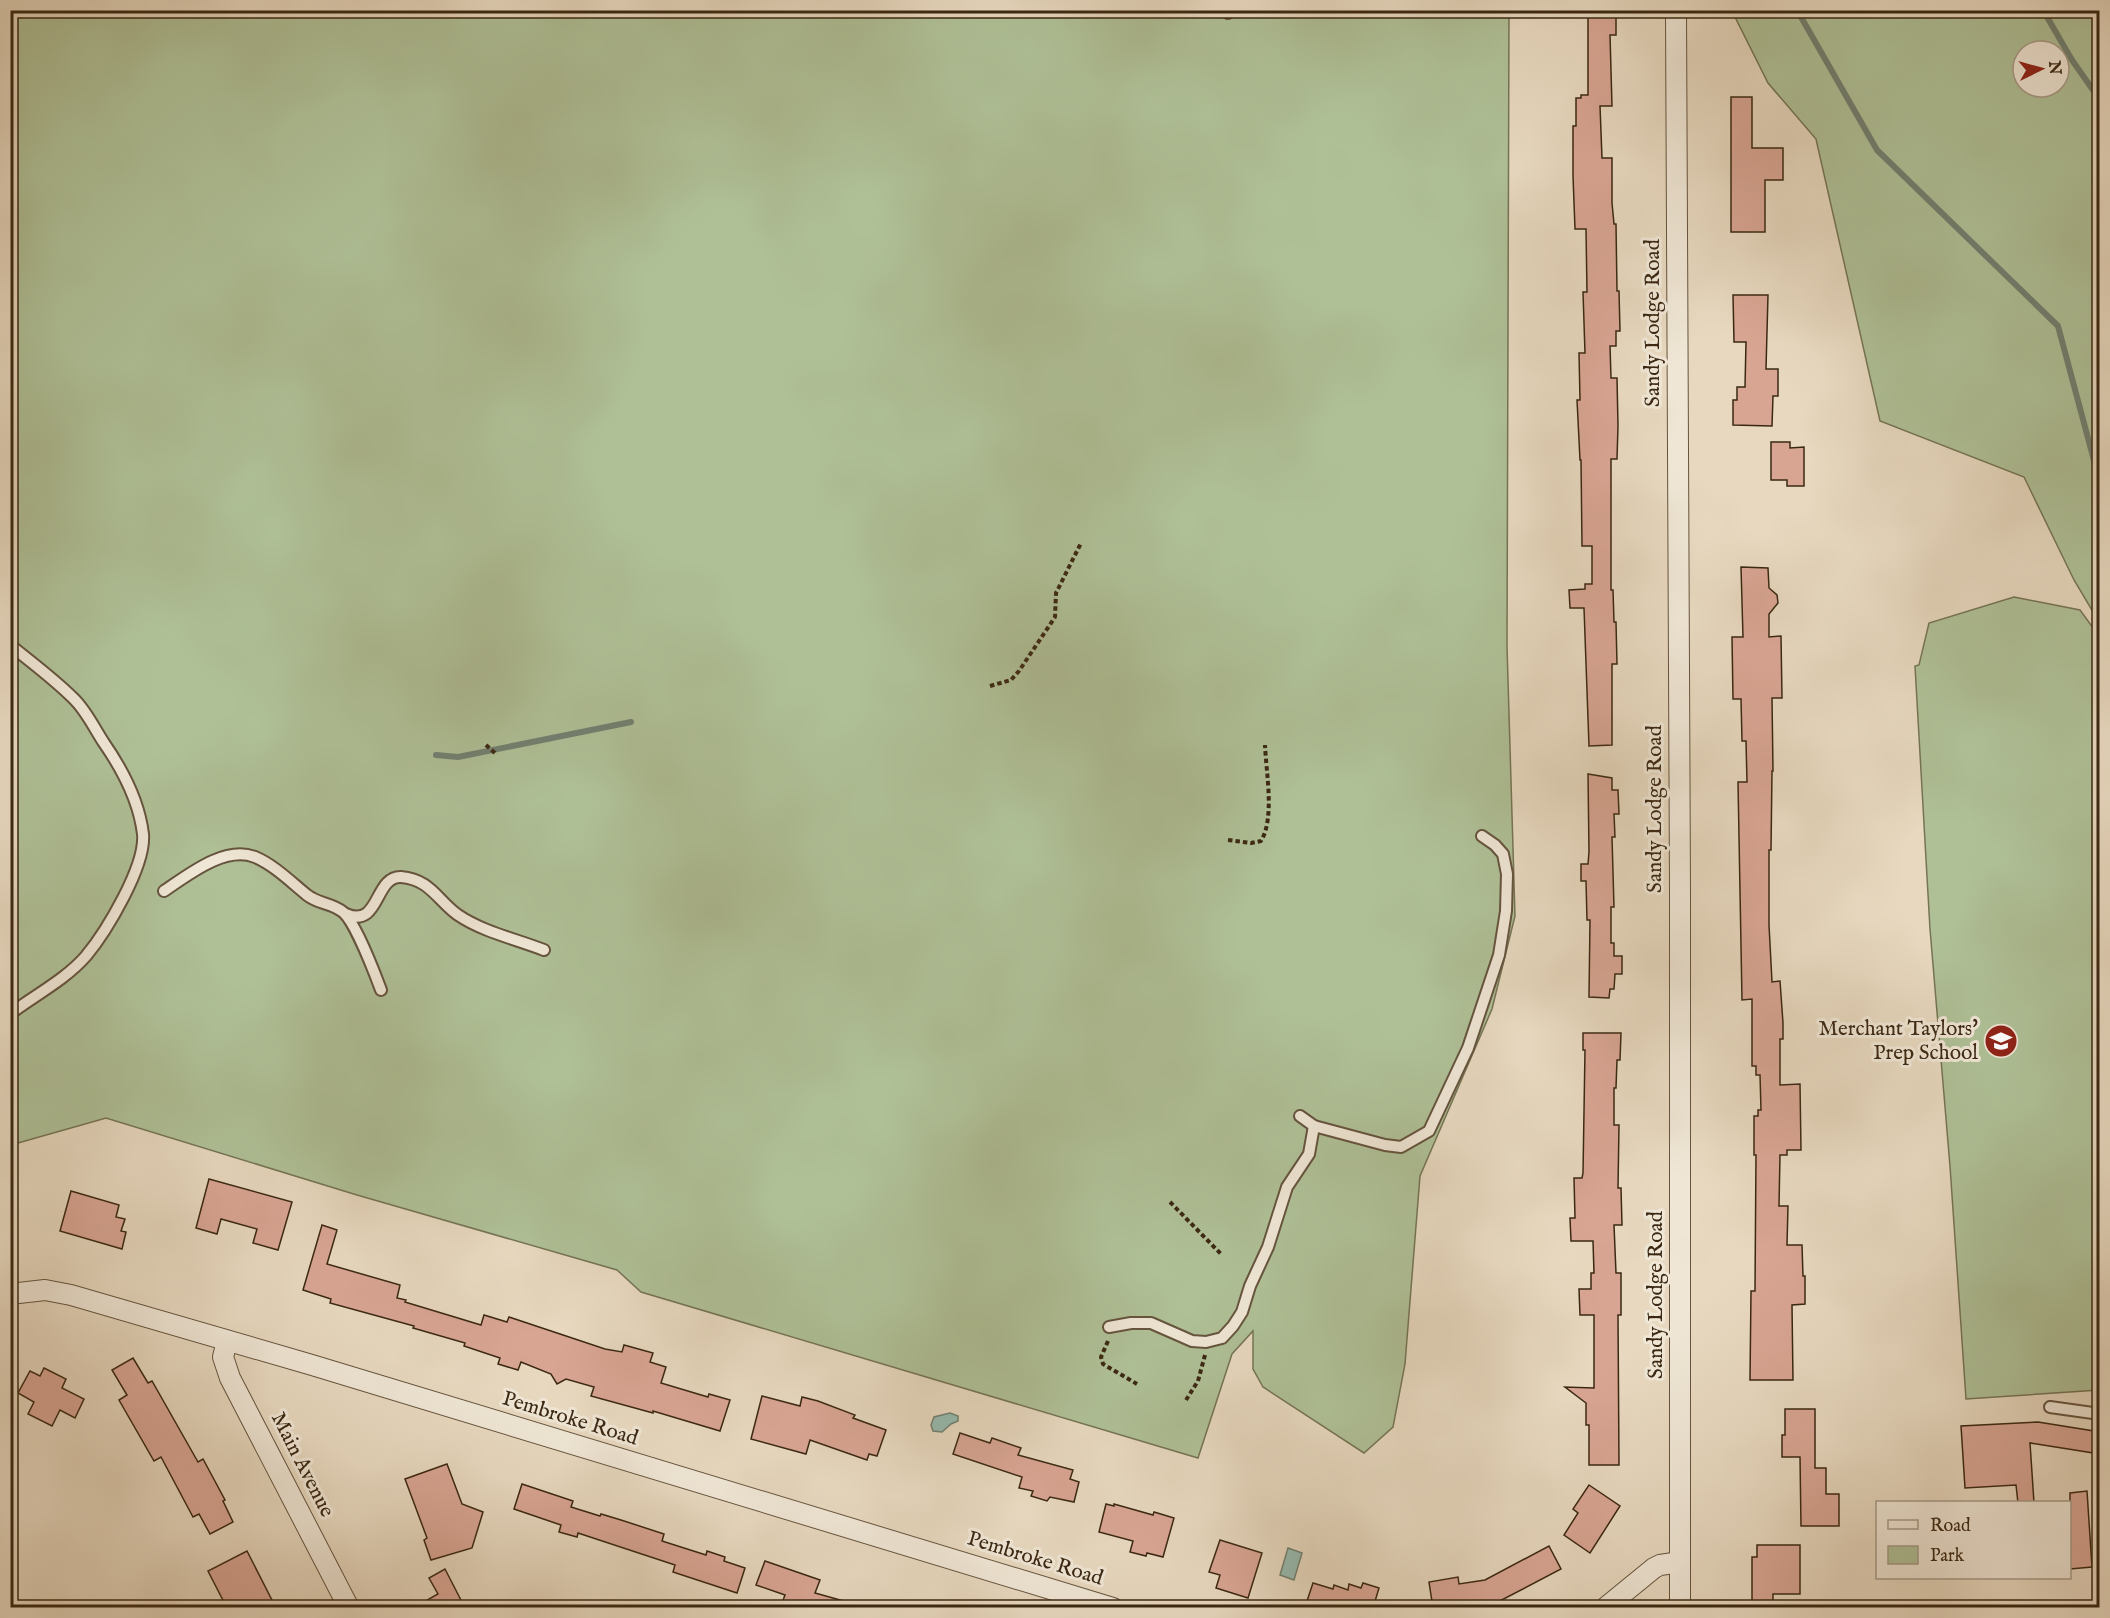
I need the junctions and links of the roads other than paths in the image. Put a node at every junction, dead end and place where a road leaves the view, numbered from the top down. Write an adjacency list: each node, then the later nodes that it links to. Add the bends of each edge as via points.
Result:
1 (1676, 10): 16 (street, Sandy Lodge Road)
2 (10, 645): 8 (lane, via 75,699 119,765 143,835 141,854 117,912 104,932 85,957)
3 (1482, 836): 10 (lane, via 1503,854 1507,874 1499,955 1468,1048 1429,1131 1401,1147)
4 (164, 891): 5 (lane, via 207,863 229,856 255,857 314,900 331,904)
5 (346, 914): 6 (lane, via 363,916 387,882 401,877 434,891 457,915); 7 (lane)
6 (544, 950)
7 (381, 990)
8 (10, 1014)
9 (1300, 1116): 10 (lane)
10 (1314, 1126): 12 (lane, via 1309,1154 1287,1187 1242,1312 1222,1338 1192,1341 1151,1323)
11 (11, 1293): 13 (street, Pembroke Road, via 45,1290 71,1294)
12 (1109, 1327)
13 (227, 1341): 17 (street, Main Avenue, via 223,1357 230,1378); 18 (street, Pembroke Road)
14 (2050, 1407): 15 (lane)
15 (2100, 1414)
16 (1680, 1562): 19 (street, via 1660,1564); 20 (street, Sandy Lodge Road)
17 (349, 1608)
18 (1113, 1608)
19 (1605, 1608)
20 (1680, 1608)

